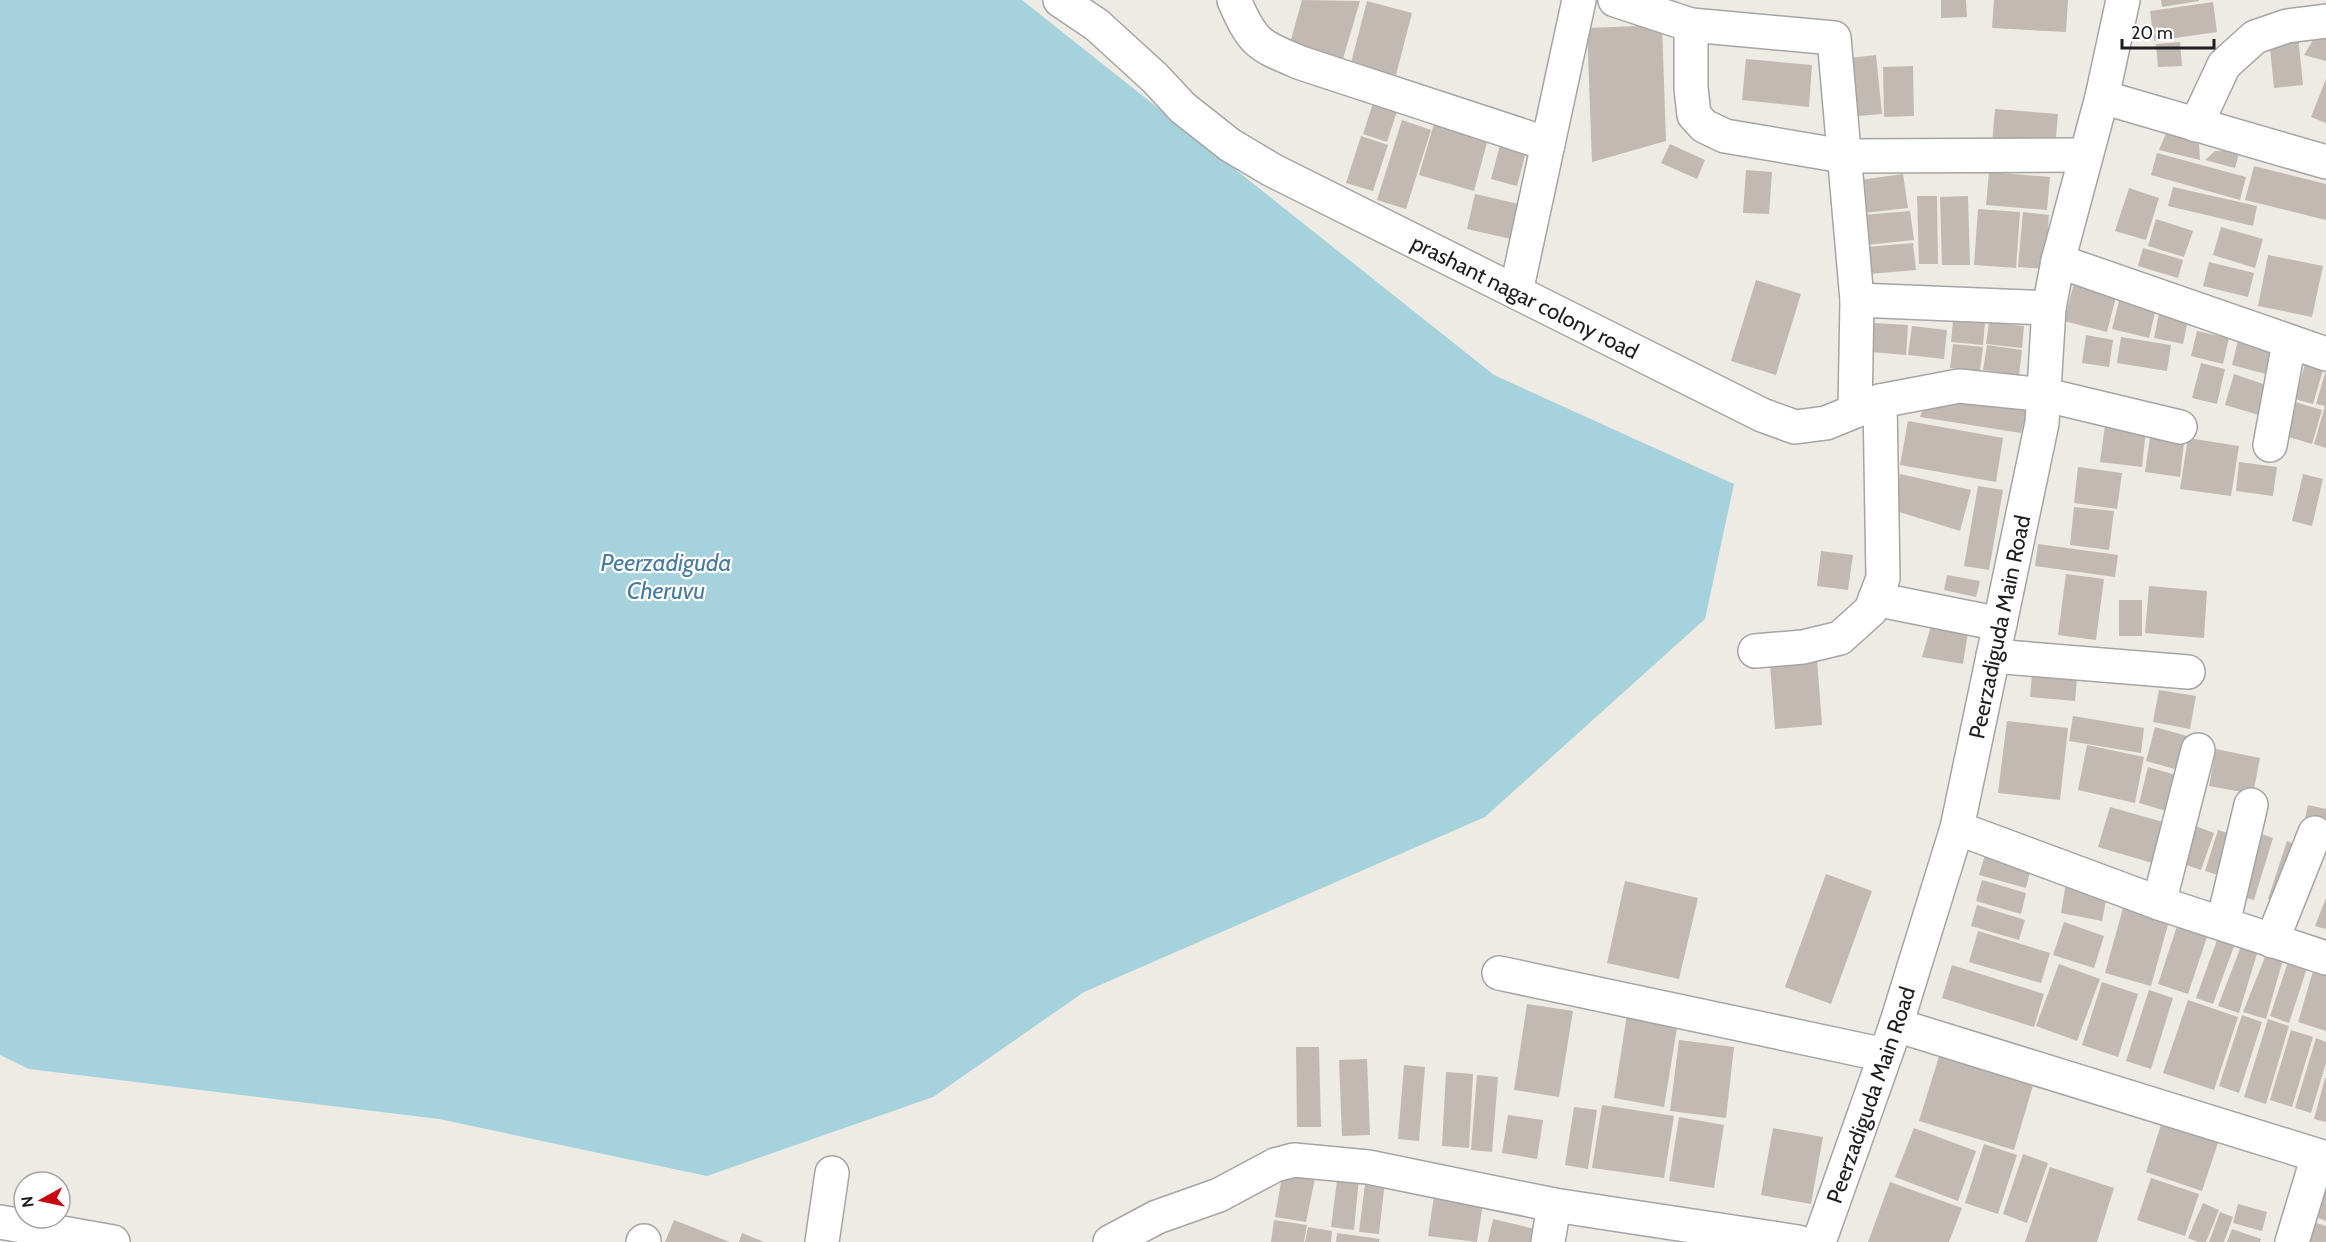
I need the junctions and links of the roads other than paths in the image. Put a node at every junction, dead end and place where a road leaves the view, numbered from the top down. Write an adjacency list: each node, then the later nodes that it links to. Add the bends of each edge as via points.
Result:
1 (1060, 0): 15 (street, prashant nagar colony road, via 1097,25 1183,108 1230,145 1272,170)
2 (1234, 0): 10 (street, via 1246,28 1263,47)
3 (1579, 0): 10 (street)
4 (1615, 0): 7 (street)
5 (2122, 0): 8 (street, Peerzadiguda Main Road)
6 (2326, 21): 9 (street, via 2287,26 2255,37 2224,65)
7 (1691, 25): 12 (street, via 1694,116 1704,126 1725,136); 12 (street, via 1834,38)
8 (2102, 98): 9 (street); 11 (street, Peerzadiguda Main Road)
9 (2196, 125): 13 (street)
10 (1548, 144): 15 (street)
11 (2085, 155): 12 (street); 14 (street, Peerzadiguda Main Road)
12 (1843, 156): 16 (street)
13 (2326, 162)
14 (2058, 261): 17 (street, Peerzadiguda Main Road); 18 (street)
15 (1516, 292): 21 (street, prashant nagar colony road, via 1762,415 1795,427 1826,423)
16 (1857, 300): 17 (street); 21 (street)
17 (2049, 308): 20 (street, Peerzadiguda Main Road)
18 (2289, 343): 19 (street); 23 (street)
19 (2326, 354)
20 (2046, 396): 21 (street, prashant nagar colony road, via 1959,386); 22 (street, prashant nagar colony road); 25 (street, Peerzadiguda Main Road)
21 (1868, 405): 24 (street, via 1883,578)
22 (2180, 427)
23 (2270, 445)
24 (1875, 599): 25 (street); 26 (street, via 1871,610 1840,638 1803,647)
25 (2000, 624): 27 (street, Peerzadiguda Main Road)
26 (1755, 651)
27 (1993, 656): 28 (street); 31 (street, Peerzadiguda Main Road)
28 (2188, 672)
29 (2198, 750): 33 (street)
30 (2251, 805): 34 (street)
31 (1957, 828): 33 (street); 38 (street, Peerzadiguda Main Road)
32 (2315, 833): 35 (street)
33 (2159, 903): 34 (street)
34 (2223, 922): 35 (street)
35 (2272, 941): 36 (street)
36 (2326, 958)
37 (1499, 973): 39 (street)
38 (1896, 1025): 39 (street, Peerzadiguda Main Road); 40 (street)
39 (1885, 1055): 49 (street, Peerzadiguda Main Road)
40 (2322, 1157): 50 (street)
41 (832, 1173): 45 (street)
42 (1554, 1205): 46 (street, via 1368,1167 1294,1160 1275,1165 1219,1195 1158,1217); 47 (street); 48 (street)
43 (0, 1222): 44 (street)
44 (113, 1242)
45 (822, 1242)
46 (1110, 1242)
47 (1548, 1242)
48 (1798, 1242)
49 (1820, 1242)
50 (2292, 1242)

